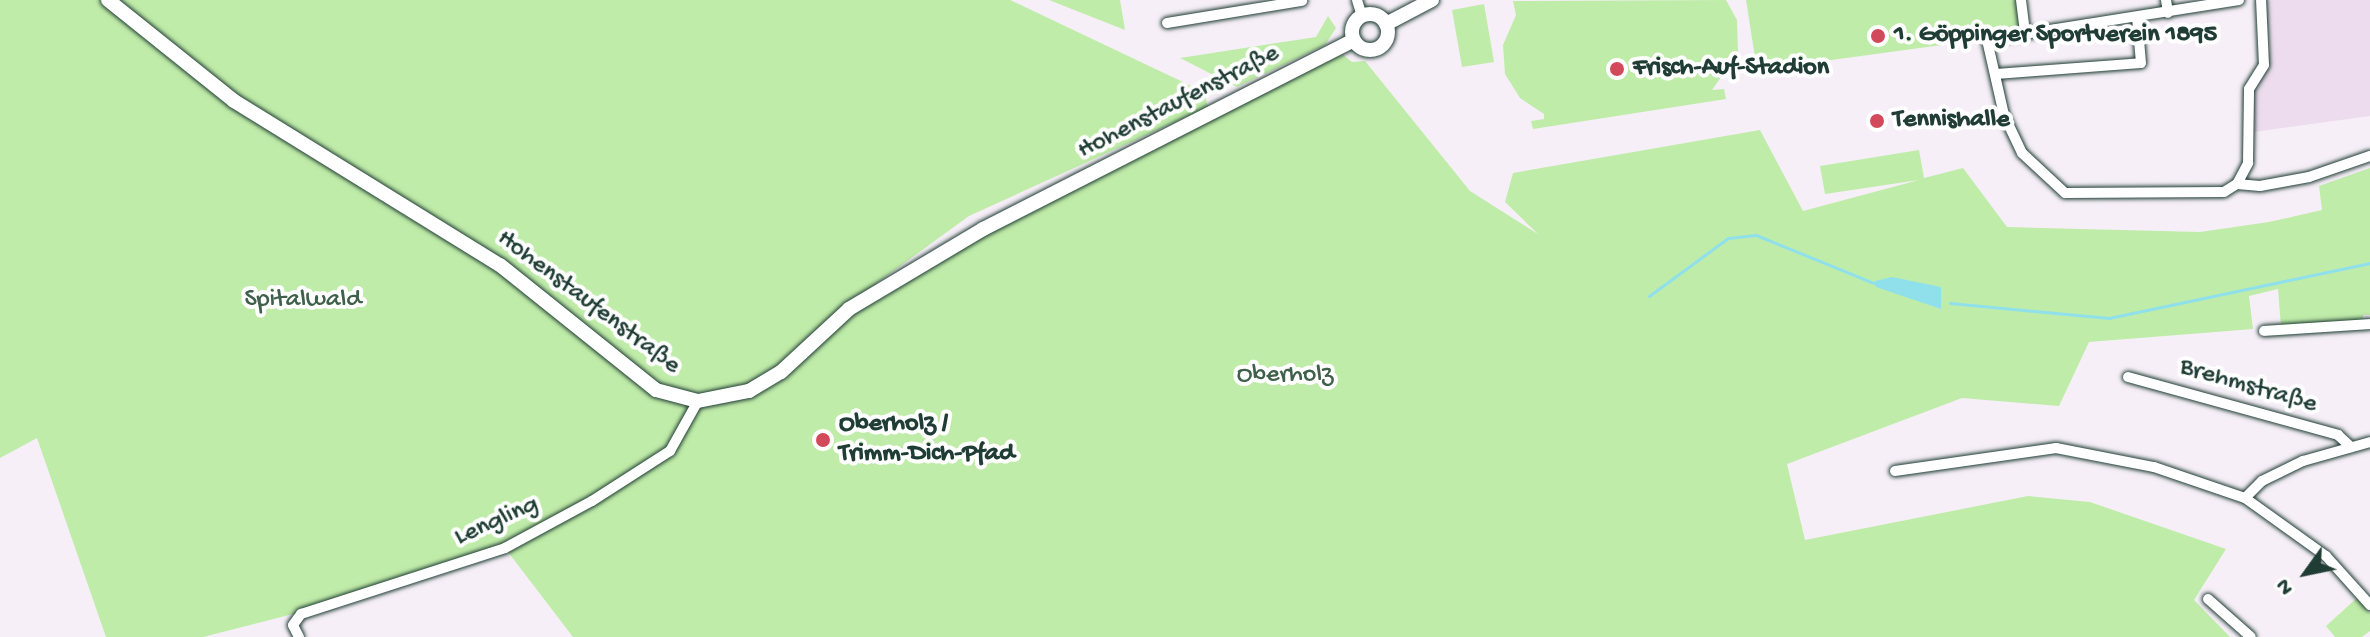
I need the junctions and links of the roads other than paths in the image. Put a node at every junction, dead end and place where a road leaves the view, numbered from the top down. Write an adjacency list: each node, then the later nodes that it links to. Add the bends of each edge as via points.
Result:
1 (108, 0): 23 (main road, Hohenstaufenstraße, via 234,101 500,265 656,390)
2 (1357, 0): 11 (street)
3 (1432, 0): 14 (main road)
4 (2021, 0): 15 (street)
5 (2166, 0): 10 (street)
6 (2239, 0): 10 (street)
7 (2261, 0): 19 (street, via 2264,65 2249,89 2248,163)
8 (1302, 1): 9 (street)
9 (1244, 4): 13 (street)
10 (2168, 13): 12 (street)
11 (1362, 16): 14 (main road, via 1375,15); 16 (main road, via 1354,24)
12 (2137, 17): 15 (street); 17 (street, via 2141,63)
13 (1167, 23)
14 (1386, 24): 16 (main road, via 1387,37 1378,48 1362,49)
15 (2025, 35): 17 (street, via 1987,40)
16 (1354, 40): 23 (main road, Hohenstaufenstraße, via 983,229 849,309 781,372 749,391)
17 (1996, 74): 19 (street, via 2004,115 2022,153 2065,193 2193,194 2224,192)
18 (2370, 156): 19 (street, via 2309,177 2260,186)
19 (2237, 184)
20 (2370, 324): 21 (street)
21 (2264, 331)
22 (2128, 377): 25 (street, Brehmstraße, via 2338,435)
23 (698, 401): 30 (street, Lengling, via 670,451 592,501 505,548 322,604 301,614 293,625)
24 (2368, 445): 25 (street)
25 (2351, 447): 27 (street, via 2303,461 2262,481)
26 (1895, 471): 27 (street, via 2056,448 2154,467)
27 (2245, 498): 29 (street, via 2326,556)
28 (2208, 599): 31 (street)
29 (2370, 605)
30 (299, 637)
31 (2251, 637)

